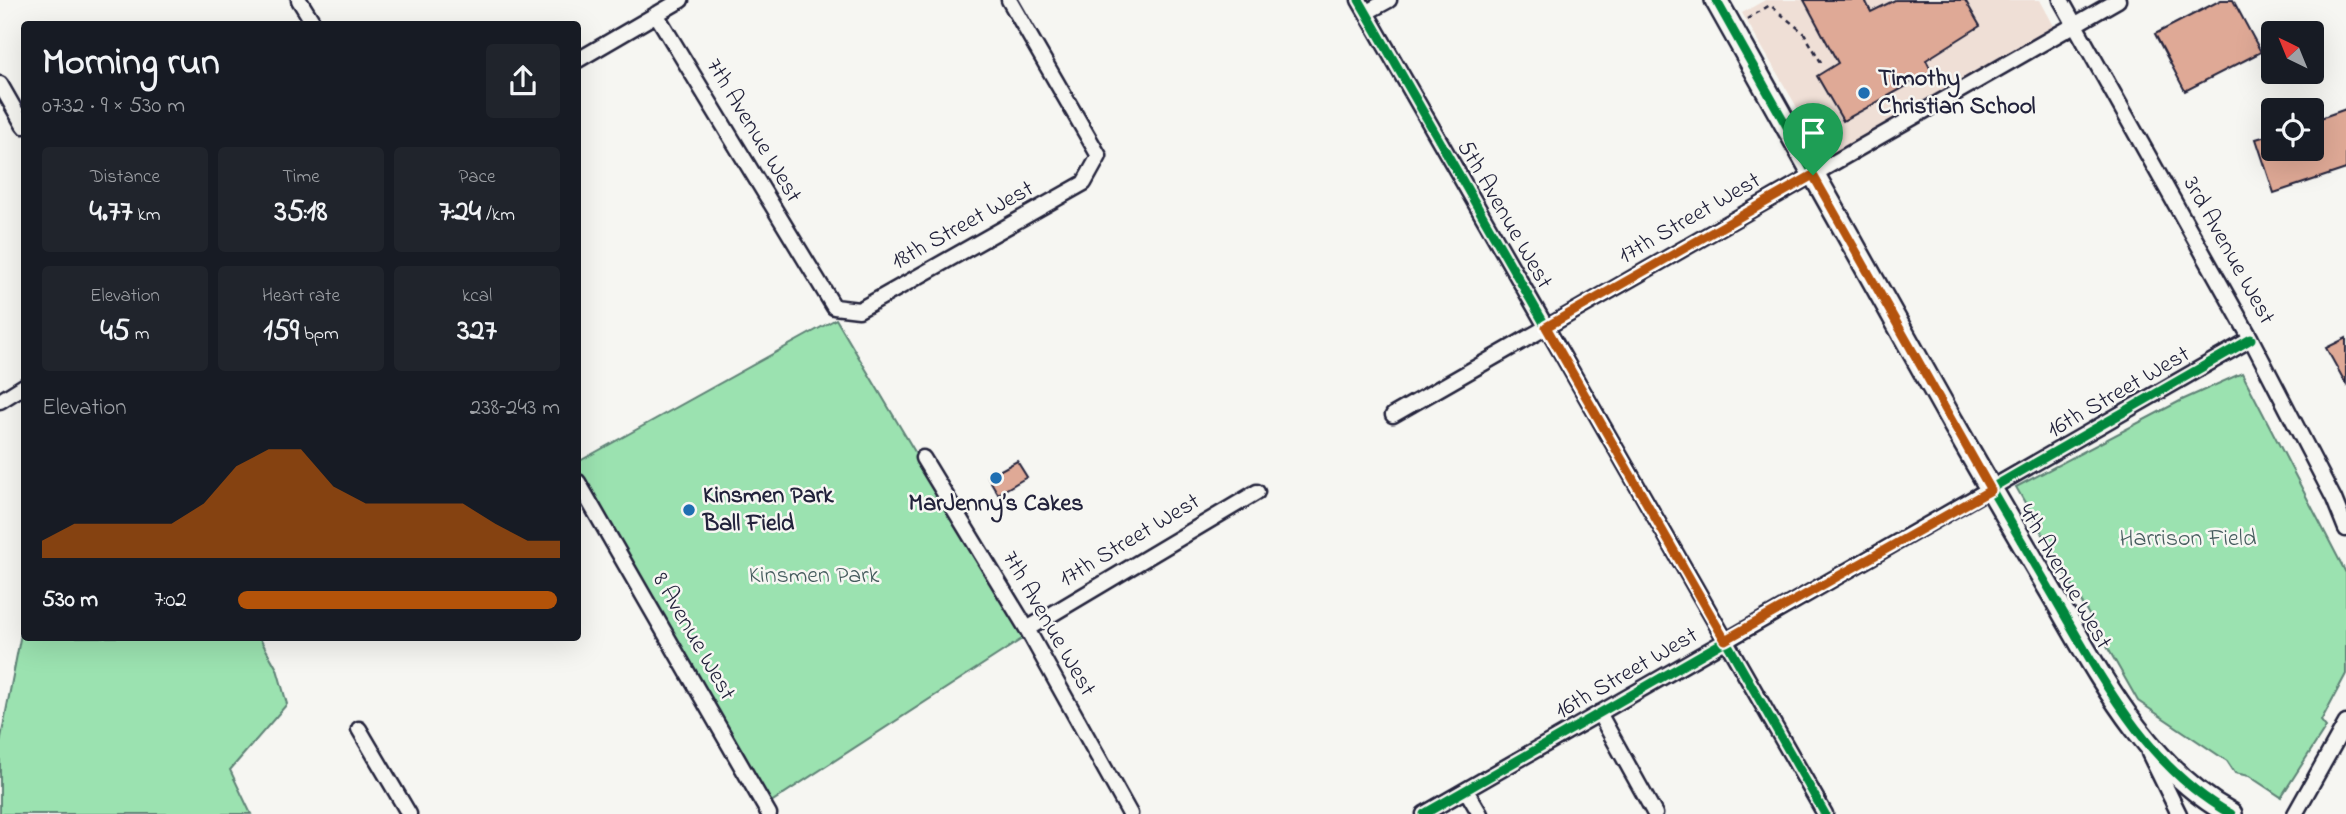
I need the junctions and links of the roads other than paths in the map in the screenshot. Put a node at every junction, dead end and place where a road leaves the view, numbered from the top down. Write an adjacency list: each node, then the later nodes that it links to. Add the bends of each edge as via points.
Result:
1 (299, 0): 10 (street)
2 (681, 0): 9 (street)
3 (1009, 0): 16 (street, 18th Street West, via 1099,156 1084,183 859,310)
4 (1389, 0): 8 (street)
5 (1716, 0): 15 (street, 4th Avenue West)
6 (2061, 0): 11 (street, 3rd Avenue West)
7 (2118, 0): 11 (street, 17th Street West)
8 (1363, 6): 17 (street, 5th Avenue West)
9 (656, 14): 12 (street); 16 (street, 7th Avenue West)
10 (312, 21)
11 (2075, 25): 15 (street, 17th Street West); 18 (street, 3rd Avenue West)
12 (581, 58)
13 (0, 84): 14 (street)
14 (21, 121)
15 (1813, 175): 17 (street, 17th Street West); 24 (street, 4th Avenue West)
16 (834, 307)
17 (1546, 327): 21 (street, 17th Street West); 28 (street, 5th Avenue West)
18 (2251, 339): 24 (street, 16th Street West); 26 (street, 3rd Avenue West)
19 (21, 388): 20 (street)
20 (0, 401)
21 (1393, 415)
22 (923, 458): 27 (street, 7th Avenue West)
23 (581, 487): 35 (street, 8 Avenue West)
24 (1991, 490): 28 (street, 16th Street West); 32 (street, 4th Avenue West, via 2097,672)
25 (1257, 492): 27 (street, 17th Street West)
26 (2346, 529)
27 (1027, 629): 36 (street, 7th Avenue West)
28 (1725, 640): 29 (street, 16th Street West); 40 (street, 5th Avenue West)
29 (1599, 713): 33 (street, 16th Street West); 39 (street)
30 (2346, 723): 43 (street)
31 (359, 729): 34 (street)
32 (2139, 733): 41 (street, 4th Avenue West); 42 (street, 4th Avenue West, via 2197,793)
33 (1466, 790): 37 (street, 16th Street West); 38 (street)
34 (409, 814)
35 (769, 814)
36 (1130, 814)
37 (1424, 814)
38 (1480, 814)
39 (1655, 814)
40 (1825, 814)
41 (2179, 814)
42 (2231, 814)
43 (2295, 814)

